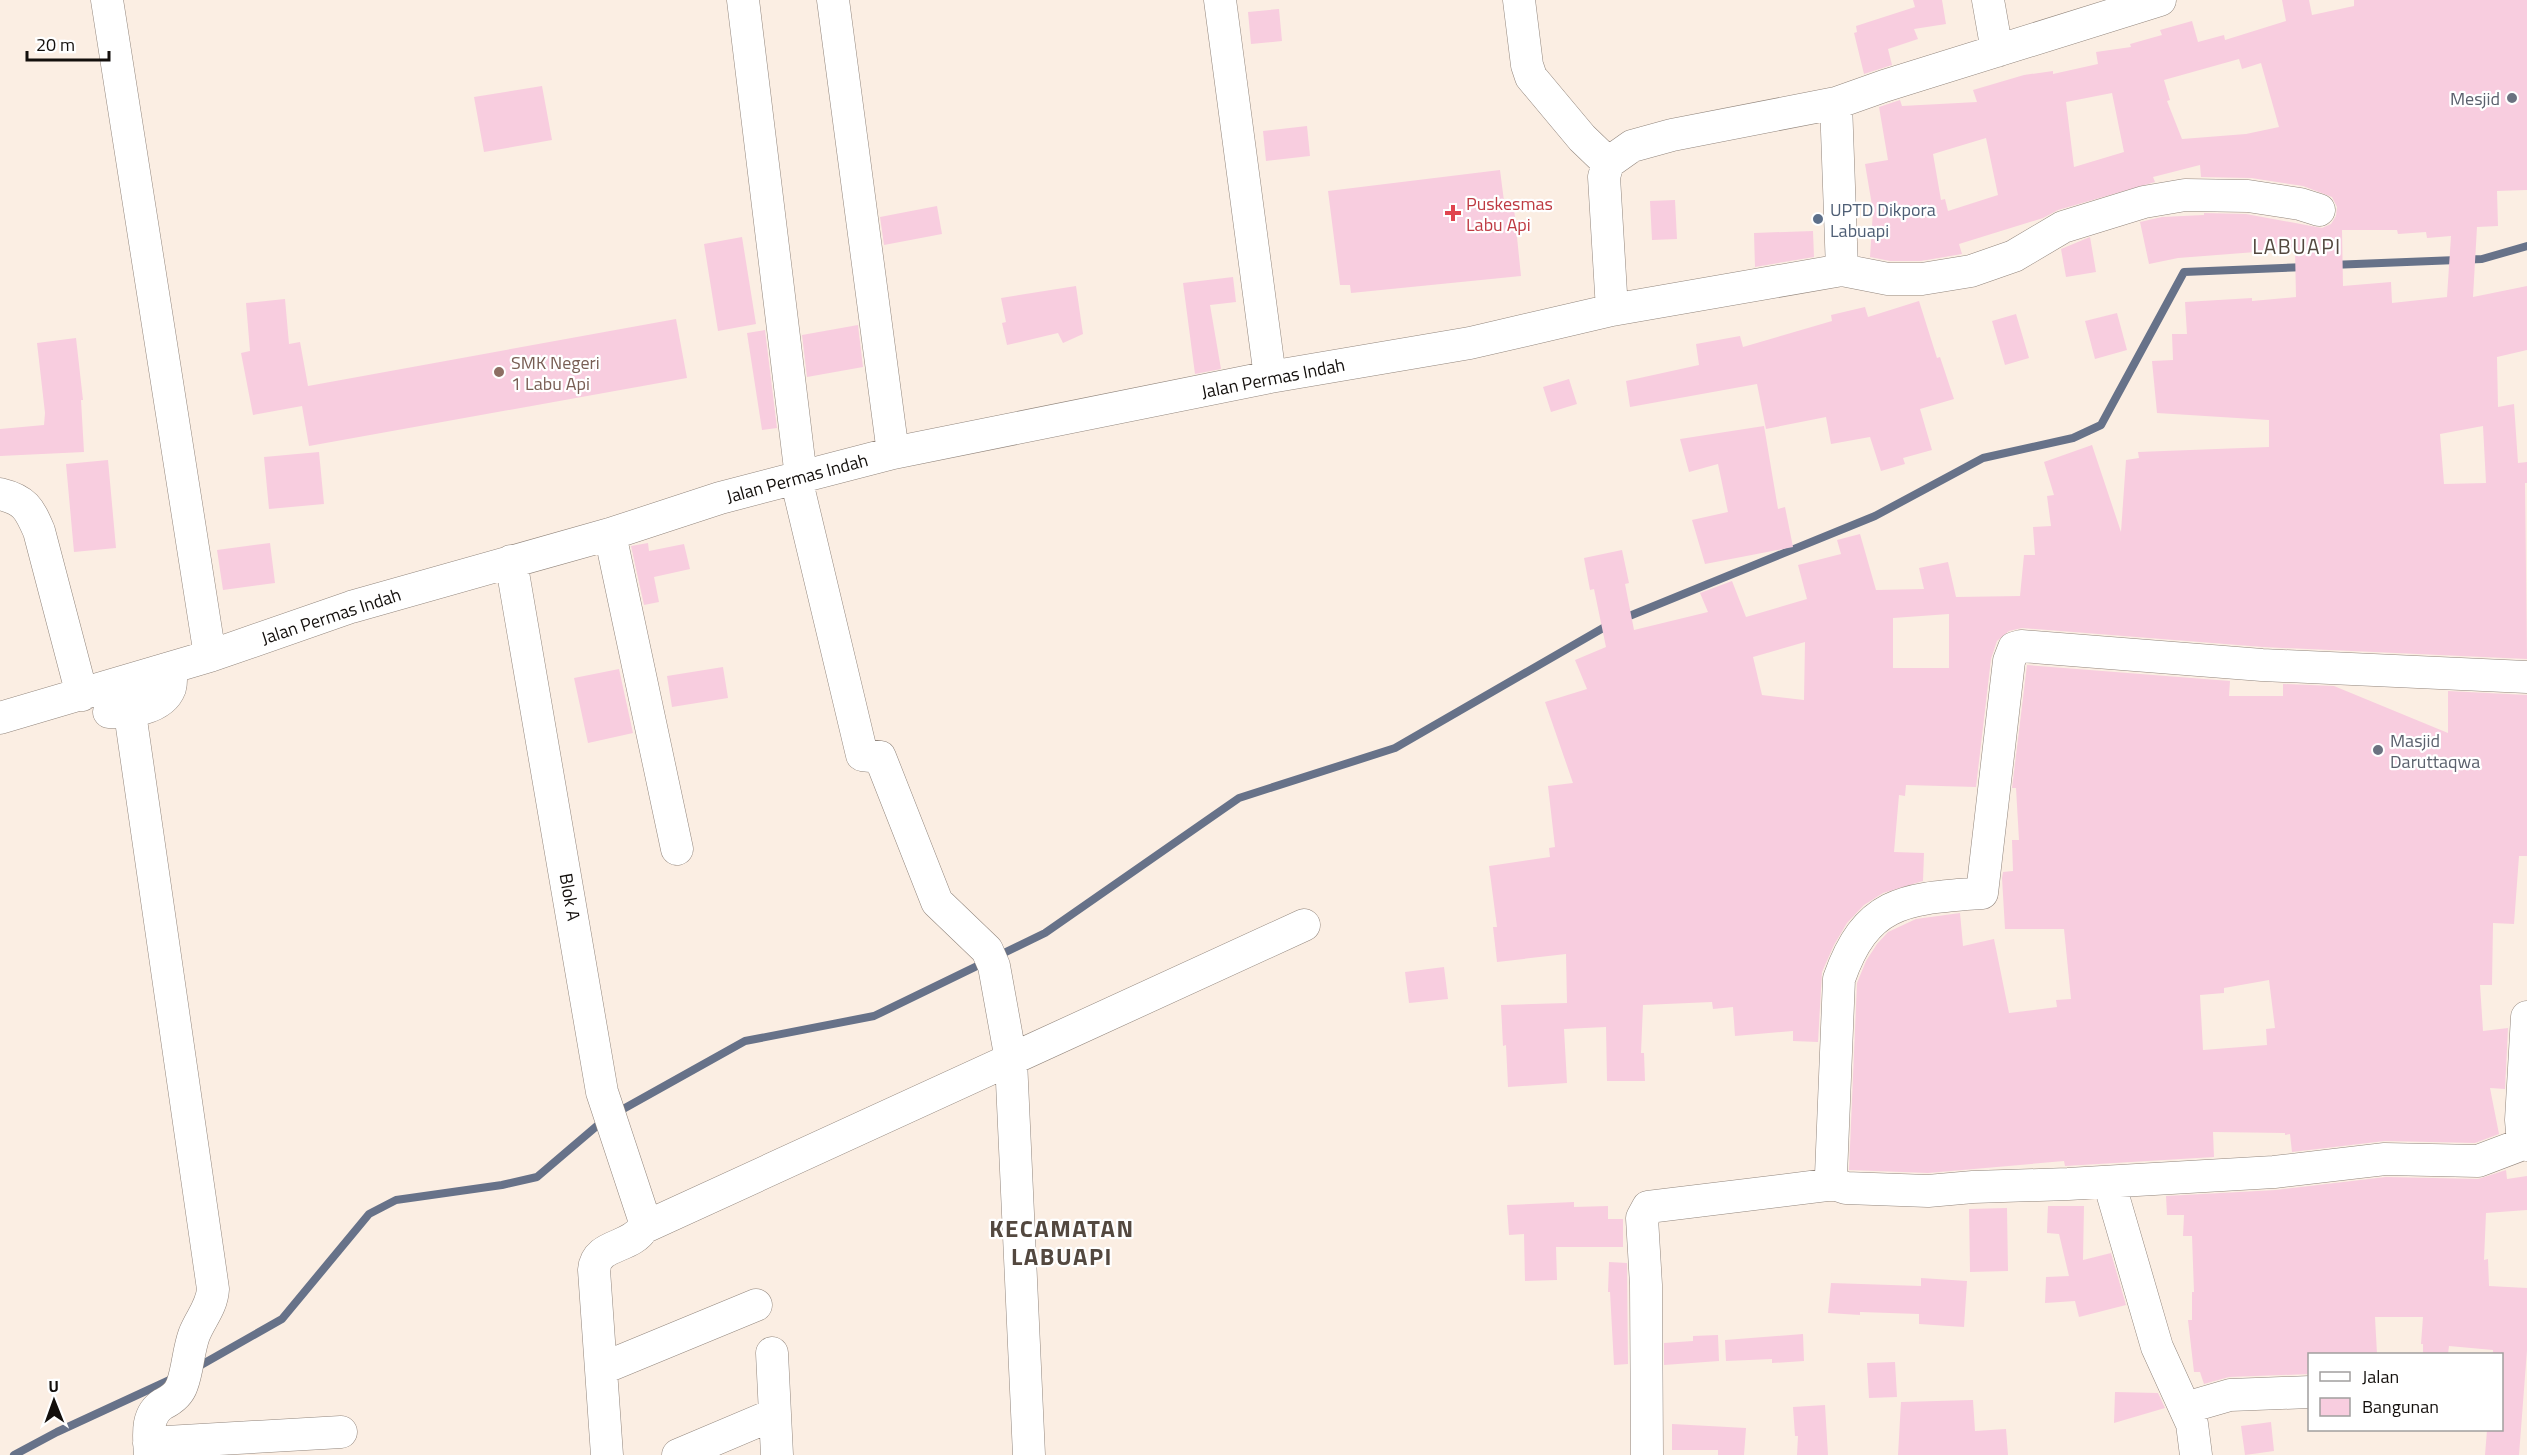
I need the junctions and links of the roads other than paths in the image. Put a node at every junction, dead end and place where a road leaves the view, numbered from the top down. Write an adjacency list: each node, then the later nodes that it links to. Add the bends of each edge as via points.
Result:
1 (106, 0): 20 (street)
2 (743, 0): 16 (street)
3 (833, 0): 15 (street)
4 (1220, 0): 14 (street)
5 (1519, 0): 10 (street, via 1531,77)
6 (1988, 0): 8 (street)
7 (2160, 0): 8 (street)
8 (1997, 51): 9 (street)
9 (1836, 103): 10 (street, via 1672,135 1632,146); 12 (street)
10 (1608, 163): 13 (street, via 1604,177)
11 (2319, 210): 12 (street, via 2248,196 2185,195 2144,202 2063,227 2014,256 1971,271 1922,279 1888,279)
12 (1842, 270): 13 (street, Jalan Permas Indah)
13 (1612, 309): 14 (street, Jalan Permas Indah, via 1470,343)
14 (1270, 377): 15 (street, Jalan Permas Indah)
15 (893, 453): 16 (street, Jalan Permas Indah)
16 (799, 477): 18 (street, Jalan Permas Indah); 29 (street, via 862,754 880,757 937,902 990,958)
17 (0, 494): 23 (street, via 29,508 39,531)
18 (610, 534): 19 (street, Jalan Permas Indah); 26 (street)
19 (511, 561): 20 (street, Jalan Permas Indah, via 351,607); 33 (street, Blok A, via 602,1092 644,1219)
20 (210, 656): 21 (street, Jalan Permas Indah)
21 (170, 668): 23 (street, Jalan Permas Indah); 24 (street, via 171,684 164,697)
22 (2527, 677): 32 (street, via 2014,648 2009,661 1982,893 1924,898 1887,911 1858,936 1839,979 1832,1173)
23 (85, 694): 24 (street, via 110,712); 25 (street, Jalan Permas Indah)
24 (130, 712): 41 (street, via 213,1289 212,1300 195,1332 185,1373 170,1400 152,1415)
25 (0, 718)
26 (677, 849)
27 (1304, 925): 29 (street)
28 (2527, 1017): 30 (street, via 2521,1120)
29 (1011, 1060): 33 (street); 45 (street)
30 (2525, 1144): 31 (street, via 2478,1161 2385,1158 2274,1172)
31 (2109, 1182): 32 (street, via 1928,1191 1846,1188); 38 (street, via 2157,1347)
32 (1835, 1184): 46 (street, via 1648,1208 1642,1218)
33 (643, 1228): 36 (street, via 631,1239 600,1254 595,1262)
34 (756, 1305): 36 (street)
35 (772, 1353): 39 (street)
36 (601, 1369): 42 (street)
37 (2308, 1392): 38 (street, via 2230,1395)
38 (2185, 1408): 47 (street, via 2192,1424)
39 (775, 1414): 43 (street); 44 (street)
40 (340, 1432): 41 (street)
41 (149, 1449)
42 (607, 1455)
43 (678, 1455)
44 (777, 1455)
45 (1029, 1455)
46 (1647, 1455)
47 (2196, 1455)

